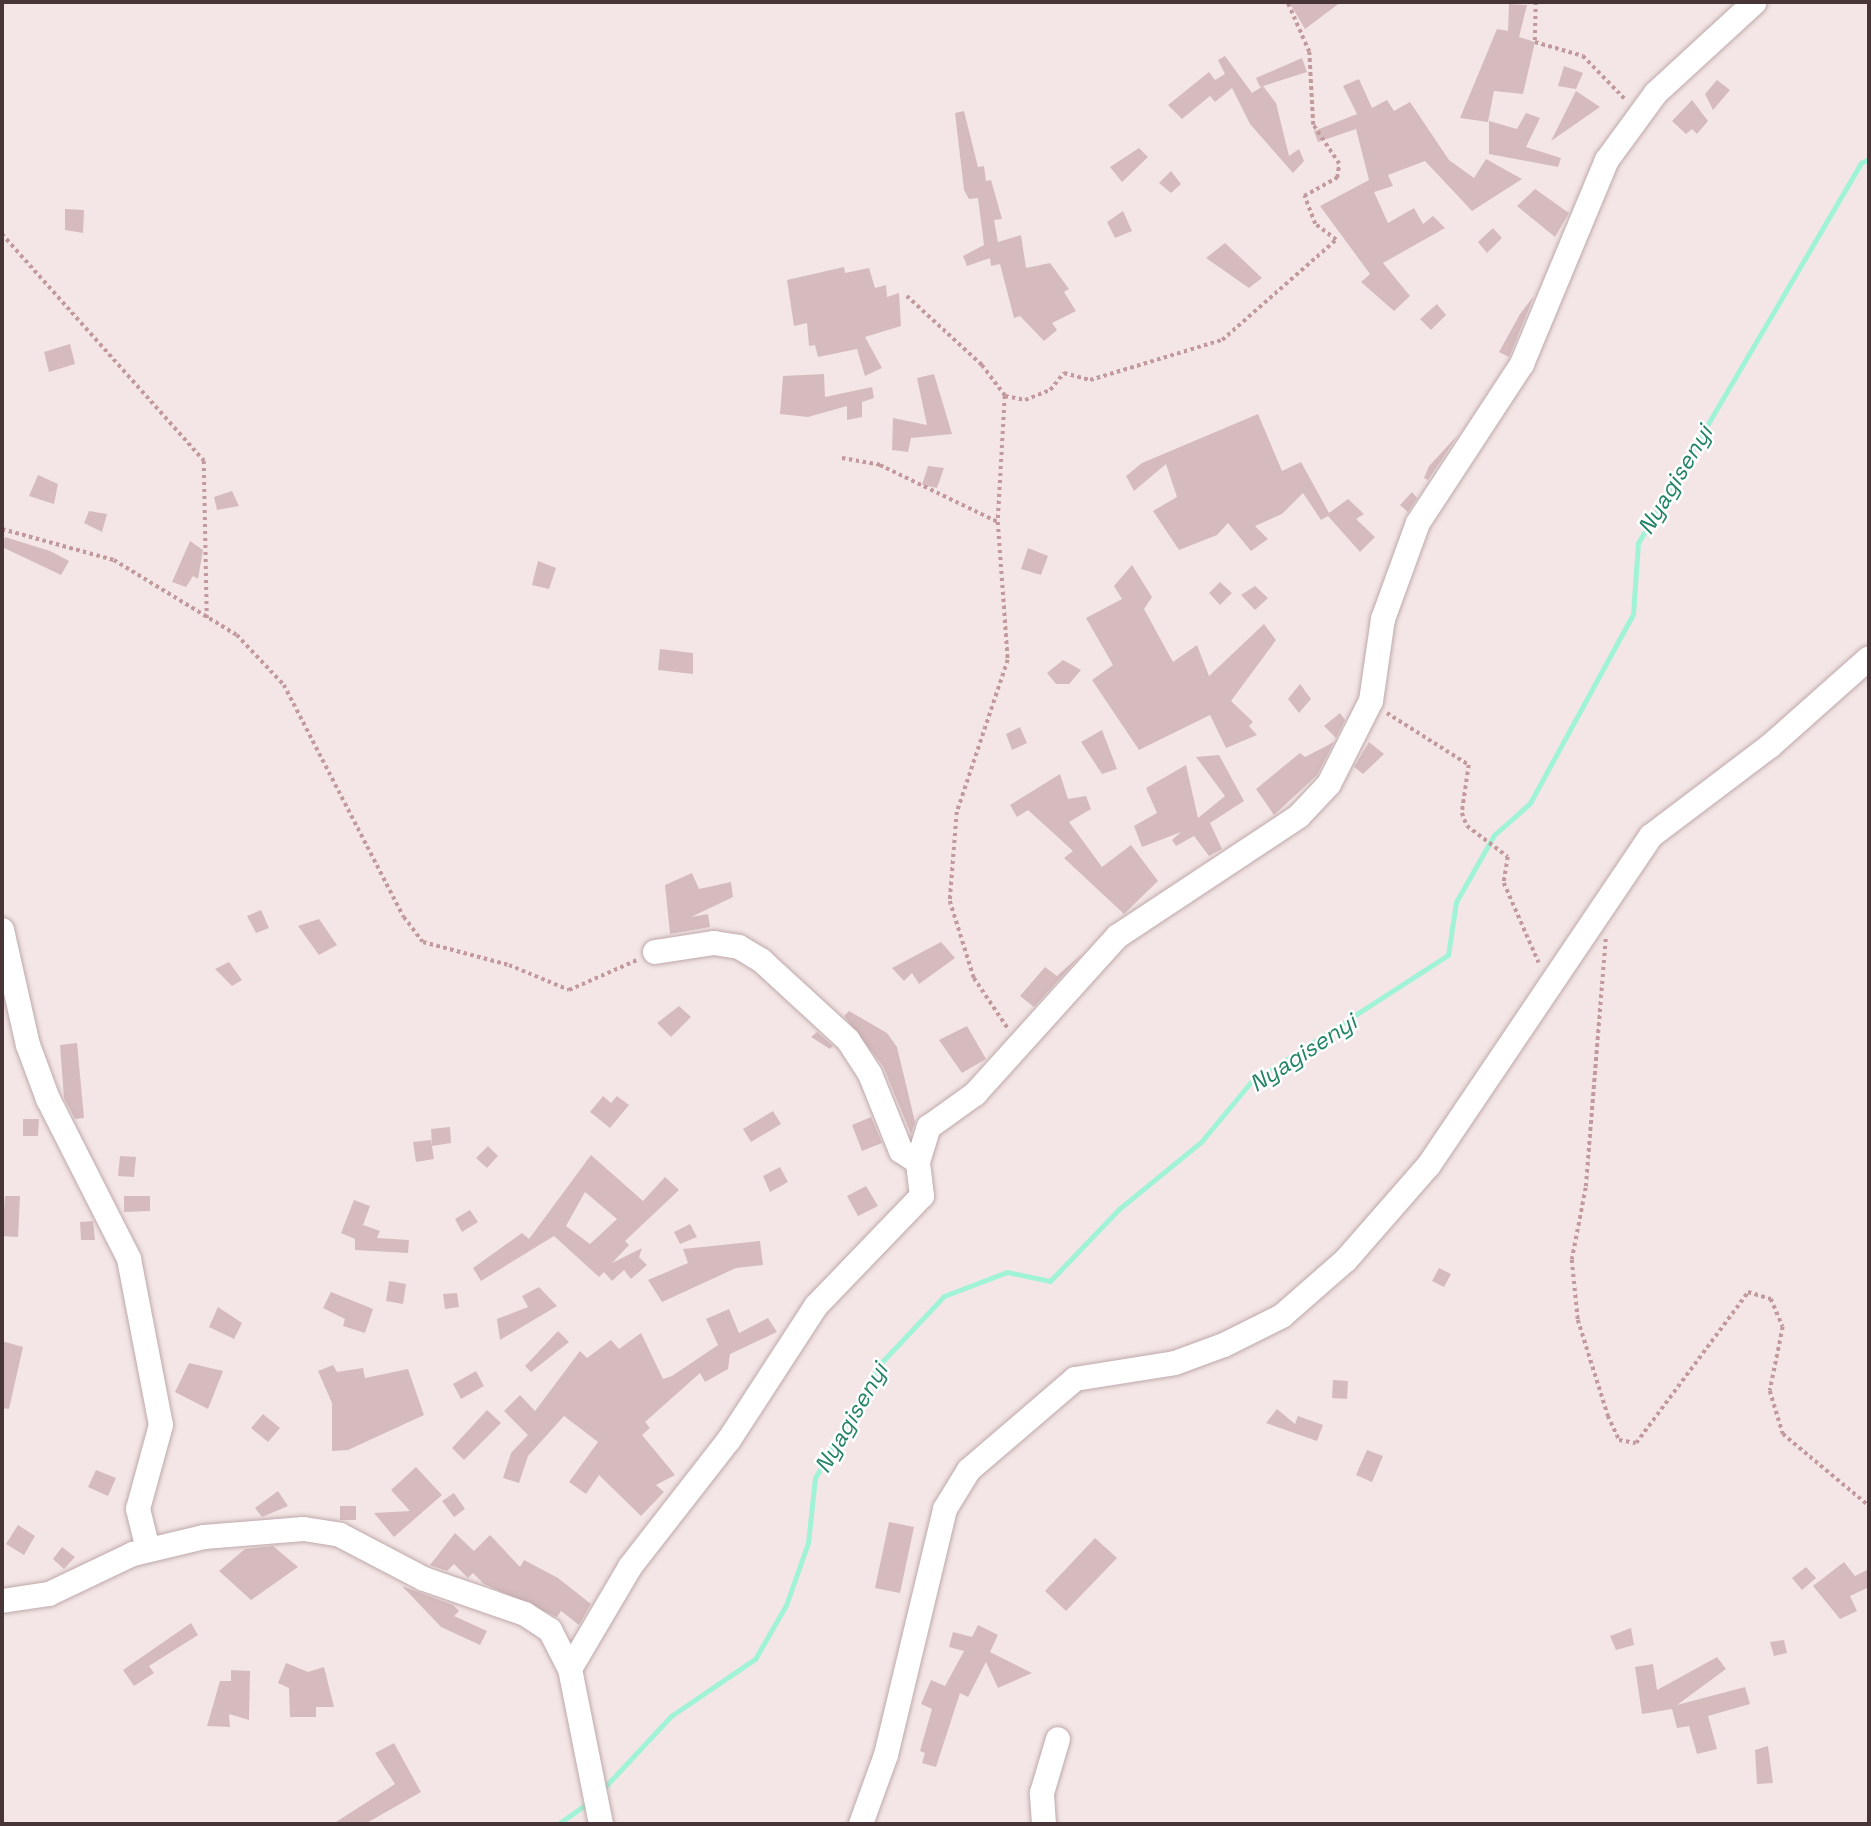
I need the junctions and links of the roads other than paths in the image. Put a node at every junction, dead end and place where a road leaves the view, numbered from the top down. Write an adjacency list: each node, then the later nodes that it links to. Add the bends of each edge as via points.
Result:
1 (1755, 2): 5 (street, via 1703,43 1638,115 1584,203 1522,364 1418,523 1383,619 1371,701 1329,784 1310,808 1118,936 975,1094 929,1127)
2 (1869, 657): 11 (street, via 1770,746 1651,836 1429,1165 1346,1260 1282,1317 1175,1363 1075,1379 969,1470 945,1509 886,1755)
3 (2, 930): 6 (street, via 28,1045 48,1099 128,1259 162,1425 138,1509)
4 (655, 952): 5 (street, via 714,943 739,947 762,961 848,1040 870,1074 901,1151)
5 (918, 1162): 8 (street, via 922,1196 816,1306 729,1440 630,1567)
6 (148, 1549): 7 (street, via 49,1594); 8 (street, via 304,1529 340,1535 424,1579 525,1614 550,1630)
7 (2, 1601)
8 (570, 1669): 10 (street)
9 (1058, 1739): 12 (street, via 1047,1763)
10 (601, 1824)
11 (861, 1824)
12 (1044, 1824)

